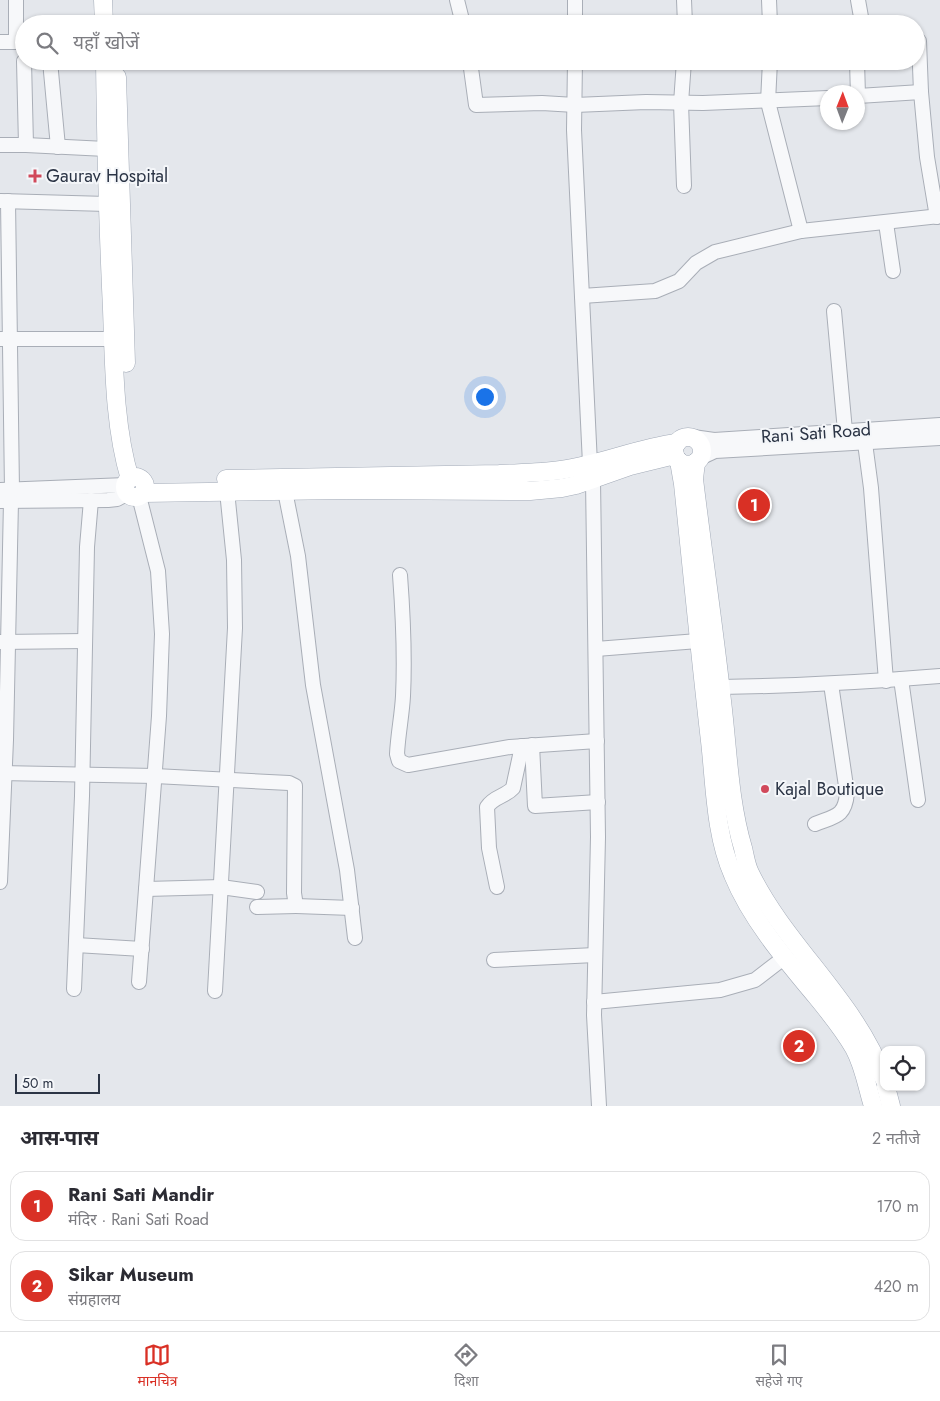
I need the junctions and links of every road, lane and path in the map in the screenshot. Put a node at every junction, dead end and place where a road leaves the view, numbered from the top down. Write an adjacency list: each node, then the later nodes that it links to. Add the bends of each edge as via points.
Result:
1 (16, 0): 9 (street)
2 (103, 0): 10 (main road)
3 (116, 0): 11 (main road)
4 (457, 0): 12 (street)
5 (575, 0): 13 (street)
6 (684, 0): 14 (street)
7 (769, 0): 15 (street)
8 (858, 0): 16 (street)
9 (18, 15)
10 (104, 15)
11 (116, 15)
12 (461, 15)
13 (575, 15)
14 (685, 15)
15 (770, 15)
16 (861, 15)
17 (0, 42): 18 (street)
18 (15, 43)
19 (24, 70): 36 (street)
20 (51, 70): 38 (street)
21 (105, 70): 39 (main road)
22 (117, 70): 57 (main road, via 126,383)
23 (471, 70): 35 (street, via 476,105 542,102)
24 (575, 70): 35 (street)
25 (683, 70): 34 (street)
26 (770, 70): 33 (street)
27 (857, 70): 29 (street)
28 (920, 70): 30 (street)
29 (858, 85)
30 (921, 92): 31 (street); 43 (street, via 927,157)
31 (865, 96)
32 (820, 99): 33 (street)
33 (768, 102): 34 (street); 45 (street)
34 (681, 103): 35 (street); 40 (street)
35 (574, 105): 47 (street)
36 (26, 145): 37 (street); 38 (street)
37 (0, 146)
38 (58, 147): 39 (street)
39 (106, 149): 42 (main road)
40 (684, 186)
41 (4, 201): 42 (street); 49 (street)
42 (107, 204): 50 (main road)
43 (939, 216): 44 (street)
44 (886, 223): 45 (street); 46 (street)
45 (800, 231): 47 (street, via 715,252 696,263 679,281 656,291)
46 (893, 271)
47 (582, 296): 56 (street)
48 (834, 310): 52 (street)
49 (4, 339): 50 (street); 60 (street)
50 (113, 339): 57 (main road, via 121,439)
51 (940, 426): 52 (street, Rani Sati Road)
52 (845, 431): 55 (street, Rani Sati Road, via 714,440)
53 (940, 438): 54 (street)
54 (865, 442): 55 (street); 69 (street)
55 (687, 453): 56 (main road, via 644,448); 64 (main road, via 683,484); 71 (main road, via 694,479)
56 (592, 472): 57 (main road, via 561,470 211,479); 59 (main road, via 562,488 530,491); 66 (street)
57 (136, 487): 58 (main road); 60 (street); 61 (street, via 117,499); 76 (street, via 158,571 162,625)
58 (227, 490): 59 (main road); 77 (street, via 234,560 235,628)
59 (285, 491): 88 (street, via 298,556 313,685 348,870)
60 (6, 495): 61 (street); 65 (street)
61 (91, 500): 63 (street, via 86,547)
62 (400, 574): 73 (street, via 404,668 399,761 408,765)
63 (85, 641): 65 (street); 75 (street)
64 (698, 641): 66 (street); 93 (main road, via 718,817 728,862 740,892)
65 (4, 642): 74 (street)
66 (596, 649): 72 (street)
67 (940, 676): 68 (street)
68 (901, 679): 69 (street); 78 (street)
69 (886, 681): 70 (street)
70 (831, 684): 71 (street); 80 (street, via 846,802 838,814)
71 (721, 688): 99 (main road, via 733,802 749,871 772,911 862,1032)
72 (597, 741): 73 (street); 79 (street)
73 (527, 745): 79 (street, via 535,806); 83 (street, via 513,788 487,807 489,848)
74 (2, 773): 75 (street); 81 (street)
75 (82, 775): 76 (street); 90 (street)
76 (155, 776): 77 (street); 84 (street)
77 (227, 780): 82 (street); 86 (street, via 295,786)
78 (918, 800)
79 (598, 802): 92 (street)
80 (815, 824)
81 (0, 882)
82 (221, 886): 84 (street); 85 (street); 97 (street)
83 (498, 887)
84 (146, 889): 91 (street)
85 (257, 892)
86 (296, 906): 87 (street); 88 (street)
87 (257, 907)
88 (352, 908): 89 (street)
89 (355, 938)
90 (76, 945): 91 (street); 96 (street)
91 (142, 949): 95 (street)
92 (595, 955): 94 (street); 98 (street)
93 (785, 957): 98 (street, via 755,980 736,987); 102 (main road, via 846,1034 864,1074)
94 (494, 960)
95 (139, 982)
96 (74, 989)
97 (215, 991)
98 (594, 1002): 101 (street)
99 (880, 1068)
100 (887, 1091): 103 (main road)
101 (599, 1106)
102 (872, 1106)
103 (891, 1106)

